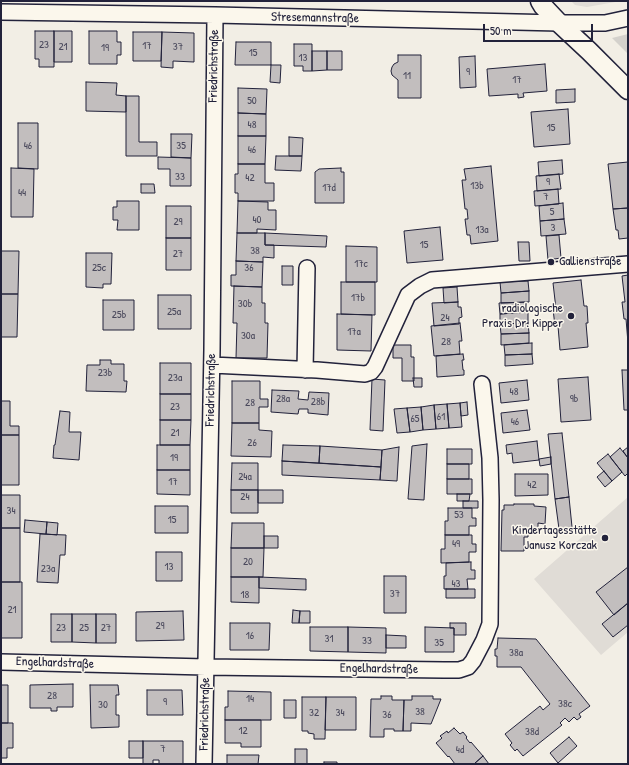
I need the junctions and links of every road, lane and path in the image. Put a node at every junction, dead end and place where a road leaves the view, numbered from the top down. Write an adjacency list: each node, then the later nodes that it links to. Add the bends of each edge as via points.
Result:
1 (540, 1): 5 (main road)
2 (1, 12): 3 (street, Stresemannstraße)
3 (215, 15): 5 (street, Stresemannstraße); 9 (street, Friedrichstraße)
4 (628, 18): 5 (street, Stresemannstraße, via 605,23)
5 (560, 23): 6 (main road)
6 (628, 90)
7 (628, 264): 10 (street, via 432,280 408,295 371,372 365,374)
8 (307, 268): 10 (street)
9 (212, 366): 10 (street); 13 (street, Friedrichstraße)
10 (302, 370)
11 (482, 384): 13 (street, Engelhardstraße, via 490,458 490,624 468,667 459,670)
12 (1, 662): 13 (street, Engelhardstraße)
13 (206, 667): 14 (street, Friedrichstraße)
14 (204, 764)

